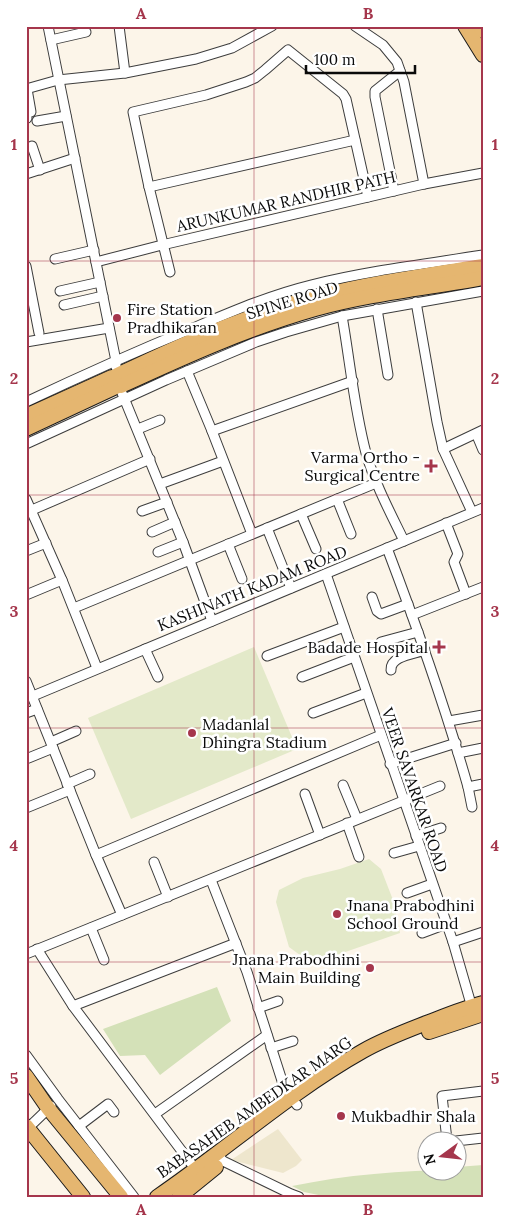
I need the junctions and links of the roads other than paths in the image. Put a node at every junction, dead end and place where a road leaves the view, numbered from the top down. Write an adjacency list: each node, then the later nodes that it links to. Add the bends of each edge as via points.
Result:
1 (48, 26): 9 (street)
2 (118, 26): 12 (street)
3 (272, 26): 12 (street, via 248,41 215,54)
4 (355, 26): 11 (street, via 383,45)
5 (466, 26): 10 (main road)
6 (480, 26): 7 (main road)
7 (483, 31)
8 (86, 32): 9 (street)
9 (50, 40): 13 (street)
10 (483, 54)
11 (400, 71): 23 (street); 25 (street, via 375,91)
12 (125, 73): 13 (street)
13 (58, 80): 14 (street); 15 (street)
14 (27, 89): 16 (street)
15 (66, 116): 16 (street); 19 (street)
16 (30, 117)
17 (355, 140): 24 (street); 24 (street, via 343,94 288,50 246,82 133,112); 26 (street)
18 (32, 146): 20 (street)
19 (75, 158): 20 (street); 28 (street)
20 (40, 170): 22 (street)
21 (483, 173): 23 (street, ARUNKUMAR RANDHIR PATH)
22 (26, 174)
23 (424, 184): 25 (street, ARUNKUMAR RANDHIR PATH)
24 (149, 187): 27 (street)
25 (394, 191): 26 (street, ARUNKUMAR RANDHIR PATH)
26 (368, 198): 27 (street, ARUNKUMAR RANDHIR PATH)
27 (162, 245): 31 (street, ARUNKUMAR RANDHIR PATH); 34 (street)
28 (94, 250): 30 (street); 31 (street)
29 (483, 255): 51 (street, via 355,275 310,285 242,308)
30 (55, 259)
31 (96, 262): 36 (street)
32 (26, 266): 37 (street)
33 (483, 266): 51 (main road, via 313,297 247,319)
34 (170, 272)
35 (483, 278): 51 (main road, SPINE ROAD, via 316,309)
36 (100, 282): 38 (street); 40 (street)
37 (28, 287): 46 (street)
38 (60, 291)
39 (483, 291): 41 (street)
40 (103, 296): 42 (street); 45 (street)
41 (416, 302): 43 (street); 60 (street)
42 (64, 305)
43 (377, 309): 44 (street); 49 (street)
44 (342, 316): 48 (street, via 256,342); 50 (street)
45 (110, 328): 47 (street); 51 (street)
46 (39, 333)
47 (26, 342)
48 (187, 371): 51 (street); 57 (street)
49 (388, 375)
50 (353, 380): 57 (street); 64 (street, via 366,453)
51 (118, 381): 52 (street); 53 (main road); 55 (main road); 56 (street); 59 (street)
52 (26, 402)
53 (26, 416)
54 (160, 420): 56 (street)
55 (26, 429)
56 (138, 429): 62 (street)
57 (212, 431): 63 (street)
58 (480, 434): 60 (street); 61 (street)
59 (26, 444)
60 (443, 449): 71 (street)
61 (483, 450)
62 (150, 460): 65 (street); 68 (street)
63 (223, 460): 65 (street); 77 (street)
64 (376, 483): 66 (street); 79 (street)
65 (160, 484): 67 (street)
66 (337, 499): 72 (street); 78 (street)
67 (167, 502): 70 (street); 73 (street)
68 (28, 505): 81 (street)
69 (483, 508): 71 (street, KASHINATH KADAM ROAD)
70 (142, 512)
71 (472, 512): 74 (street, KASHINATH KADAM ROAD)
72 (301, 514): 75 (street); 84 (street)
73 (175, 522): 76 (street); 80 (street)
74 (446, 523): 79 (street, KASHINATH KADAM ROAD); 93 (street, via 458,554 454,562)
75 (267, 528): 77 (street); 92 (street)
76 (152, 532)
77 (252, 534): 82 (street)
78 (351, 534)
79 (404, 541): 83 (street, KASHINATH KADAM ROAD)
80 (183, 542): 86 (street); 87 (street)
81 (46, 543): 85 (street); 89 (street)
82 (228, 544): 87 (street); 90 (street)
83 (388, 548): 88 (street, KASHINATH KADAM ROAD); 96 (street)
84 (316, 549)
85 (26, 551)
86 (158, 552)
87 (190, 560): 97 (street); 99 (street)
88 (326, 574): 92 (street, KASHINATH KADAM ROAD); 100 (street, VEER SAVARKAR ROAD)
89 (62, 580): 94 (street); 97 (street)
90 (242, 580)
91 (483, 587): 93 (street)
92 (291, 588): 99 (street, KASHINATH KADAM ROAD)
93 (466, 594): 98 (street)
94 (26, 596)
95 (372, 597): 96 (street, via 377,611 382,614)
96 (408, 604): 98 (street)
97 (74, 608): 107 (street)
98 (412, 616): 101 (street)
99 (212, 621): 103 (street, KASHINATH KADAM ROAD)
100 (344, 626): 105 (street); 106 (street, VEER SAVARKAR ROAD)
101 (418, 632): 102 (street); 104 (street)
102 (381, 642)
103 (145, 649): 107 (street, KASHINATH KADAM ROAD); 109 (street)
104 (425, 650): 108 (street, via 394,660); 118 (street)
105 (267, 656)
106 (354, 657): 110 (street); 112 (street, VEER SAVARKAR ROAD)
107 (97, 668): 113 (street, KASHINATH KADAM ROAD)
108 (391, 670)
109 (158, 677)
110 (302, 677)
111 (26, 681): 113 (street)
112 (366, 693): 116 (street); 120 (street, VEER SAVARKAR ROAD)
113 (32, 696): 114 (street)
114 (37, 708): 115 (street); 122 (street)
115 (26, 713)
116 (313, 713)
117 (483, 716): 118 (street)
118 (449, 721): 121 (street)
119 (76, 731): 122 (street)
120 (380, 735): 126 (street, VEER SAVARKAR ROAD); 144 (street)
121 (456, 743): 124 (street); 126 (street)
122 (52, 745): 125 (street); 131 (street)
123 (483, 748): 124 (street)
124 (458, 753): 132 (street)
125 (26, 760)
126 (390, 764): 134 (street, VEER SAVARKAR ROAD)
127 (90, 774): 131 (street)
128 (483, 784): 132 (street)
129 (343, 785): 137 (street)
130 (440, 786): 134 (street)
131 (69, 787): 136 (street); 144 (street)
132 (468, 787): 135 (street)
133 (305, 794): 140 (street)
134 (403, 800): 137 (street); 141 (street, VEER SAVARKAR ROAD)
135 (472, 807)
136 (26, 808)
137 (357, 819): 138 (street)
138 (347, 823): 140 (street); 145 (street)
139 (441, 828): 141 (street)
140 (320, 834): 147 (street)
141 (416, 836): 142 (street, VEER SAVARKAR ROAD)
142 (419, 846): 143 (street); 148 (street, VEER SAVARKAR ROAD)
143 (394, 853)
144 (96, 855): 151 (street)
145 (359, 857)
146 (154, 862): 150 (street)
147 (211, 880): 150 (street); 157 (street)
148 (432, 884): 149 (street); 152 (street, VEER SAVARKAR ROAD)
149 (407, 893)
150 (168, 897): 151 (street)
151 (122, 915): 153 (street)
152 (446, 924): 155 (street); 156 (street, VEER SAVARKAR ROAD)
153 (91, 928): 158 (street); 160 (street)
154 (483, 932): 156 (street)
155 (422, 933)
156 (452, 942): 164 (street, VEER SAVARKAR ROAD)
157 (236, 943): 162 (street); 163 (street)
158 (37, 949): 159 (street); 162 (street)
159 (26, 954)
160 (104, 960)
161 (278, 1001): 163 (street)
162 (73, 1006): 174 (street)
163 (258, 1008): 165 (street)
164 (478, 1010): 171 (main road, BABASAHEB AMBEDKAR MARG, via 371,1055)
165 (267, 1035): 167 (street); 174 (street)
166 (293, 1041): 167 (street)
167 (271, 1048): 171 (street, via 286,1090)
168 (26, 1055): 172 (street)
169 (26, 1076): 172 (main road)
170 (483, 1092): 177 (street, via 442,1096)
171 (294, 1102): 180 (main road, BABASAHEB AMBEDKAR MARG)
172 (53, 1103): 175 (street); 176 (street); 183 (main road)
173 (114, 1112): 175 (street, via 108,1104)
174 (155, 1114): 181 (street)
175 (79, 1126): 184 (street)
176 (27, 1128): 182 (main road)
177 (446, 1130)
178 (483, 1138): 179 (street)
179 (466, 1140)
180 (220, 1157): 181 (main road, BABASAHEB AMBEDKAR MARG); 186 (main road, BABASAHEB AMBEDKAR MARG); 187 (street)
181 (196, 1170): 185 (main road, BABASAHEB AMBEDKAR MARG)
182 (82, 1197)
183 (121, 1197)
184 (134, 1197)
185 (157, 1197)
186 (179, 1197)
187 (299, 1197)

